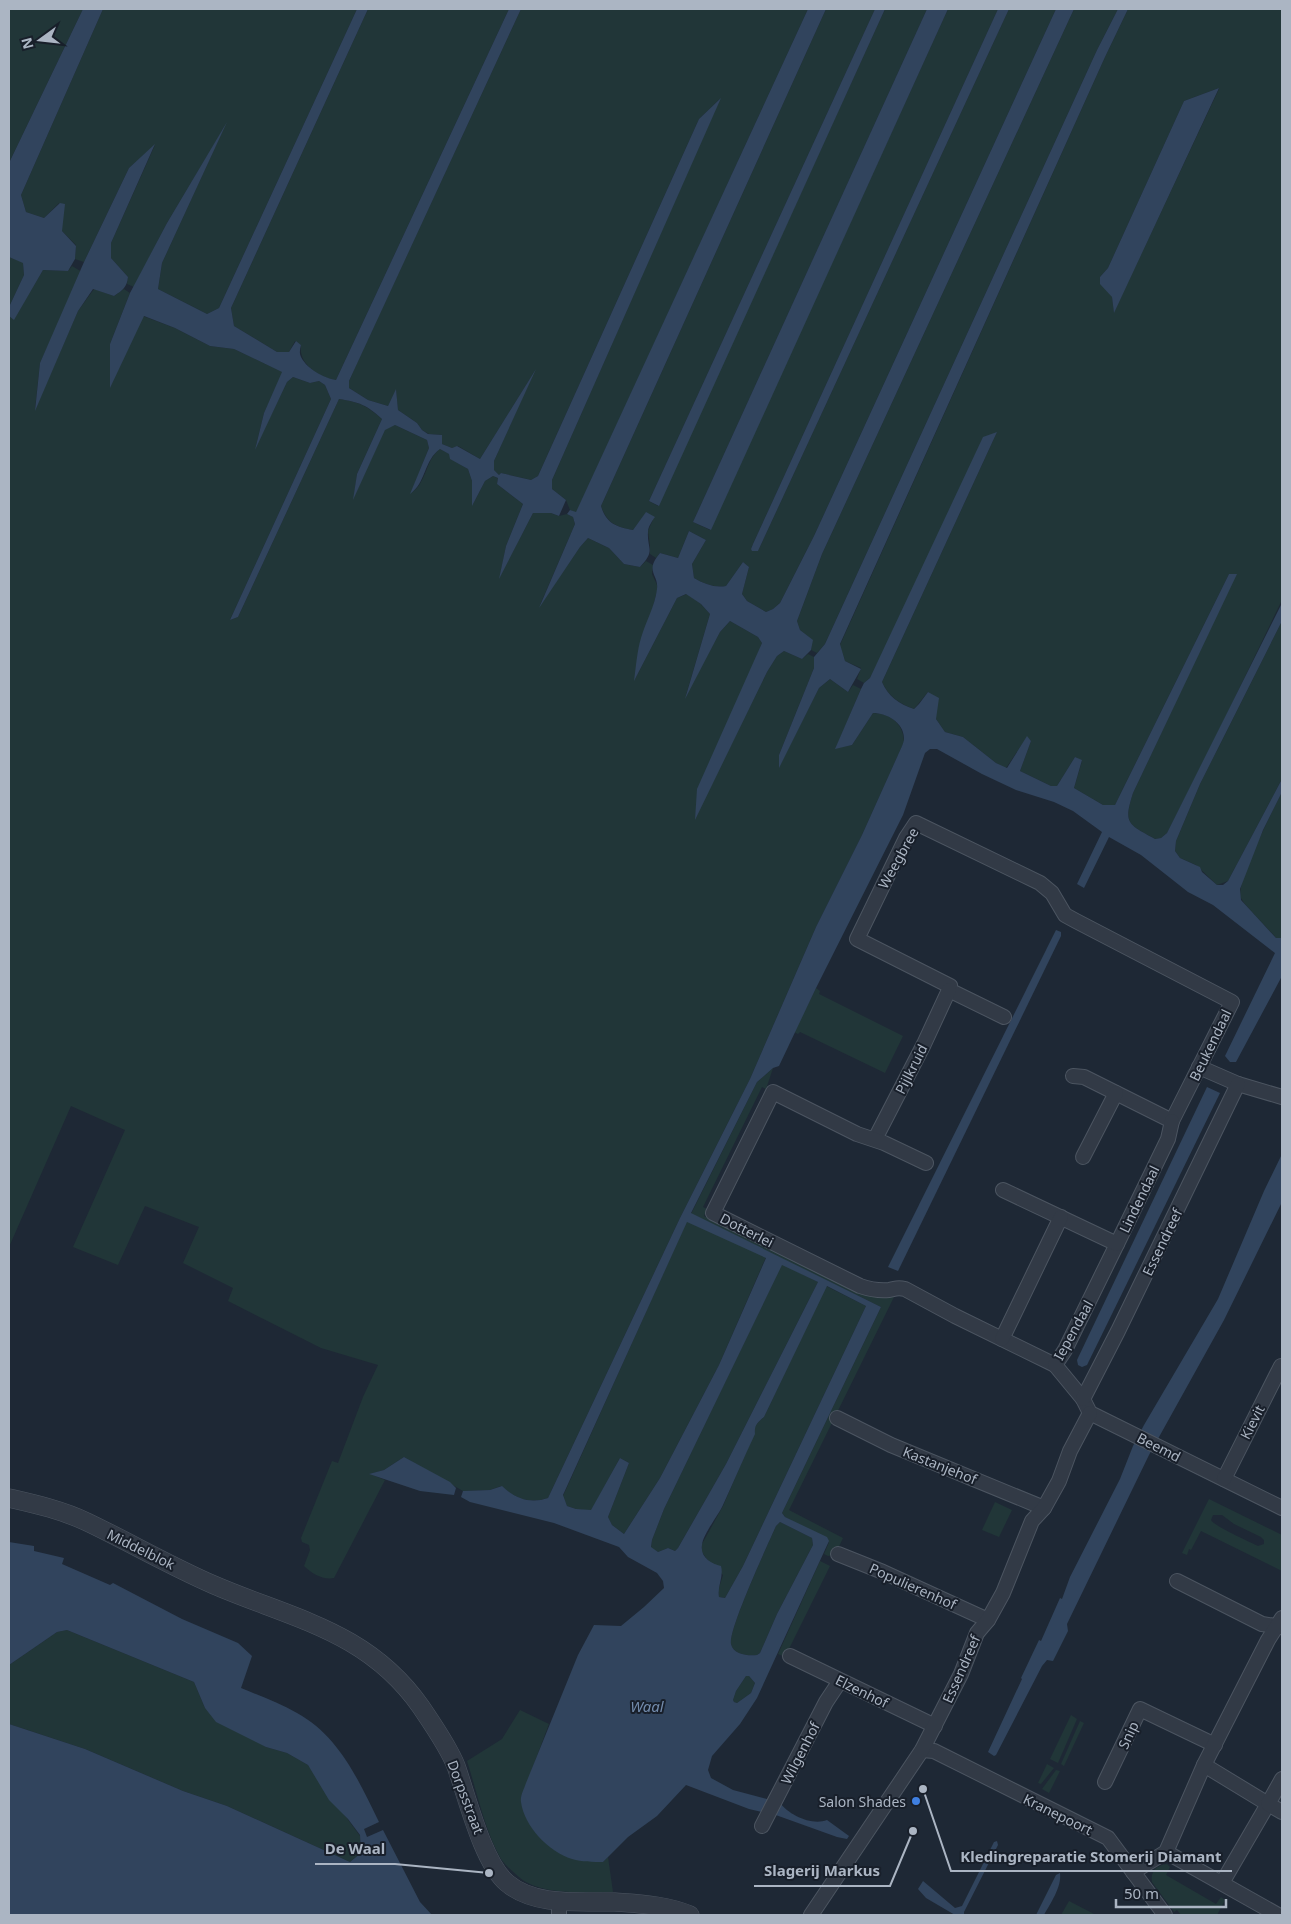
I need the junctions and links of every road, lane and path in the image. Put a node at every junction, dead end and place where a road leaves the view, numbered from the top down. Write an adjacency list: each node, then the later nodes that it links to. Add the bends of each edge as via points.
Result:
1 (1076, 922): 2 (street, Weegbree, via 1065,915 1052,894 1040,883 916,823 857,939 950,986); 4 (street, Beukendaal, via 1232,1002)
2 (947, 994): 3 (street, Weegbree); 10 (street, Pijlkruid)
3 (1004, 1017)
4 (1200, 1067): 6 (street); 9 (street, Beukendaal)
5 (1073, 1076): 7 (street, via 1084,1077)
6 (1238, 1084): 8 (street); 20 (street, Essendreef)
7 (1116, 1093): 9 (street); 11 (street)
8 (1282, 1097)
9 (1172, 1122): 15 (street, Lindendaal, via 1168,1139)
10 (875, 1139): 12 (street); 16 (street, Dotterlei, via 857,1134 772,1092 713,1213 860,1286 876,1290)
11 (1083, 1158)
12 (926, 1163)
13 (1003, 1190): 14 (street, Lindendaal)
14 (1061, 1217): 15 (street, Lindendaal); 17 (street)
15 (1117, 1244): 18 (street, Iependaal)
16 (905, 1289): 17 (street, Iependaal)
17 (1002, 1340): 18 (street, Iependaal)
18 (1055, 1365): 20 (street)
19 (1282, 1367): 23 (street, Kievit)
20 (1083, 1399): 21 (street)
21 (1090, 1413): 23 (street, Beemd); 25 (street, Essendreef)
22 (837, 1418): 25 (street, Kastanjehof, via 892,1445)
23 (1224, 1479): 26 (street, Beemd)
24 (9, 1498): 29 (street, Middelblok, via 85,1521 214,1585)
25 (1044, 1508): 30 (street, Essendreef, via 1032,1521 1003,1593)
26 (1282, 1508)
27 (838, 1554): 30 (street, Populierenhof)
28 (1178, 1581): 31 (street, via 1262,1624)
29 (272, 1606): 46 (street, Dorpsstraat, via 356,1645 386,1666 406,1686 455,1763 493,1867 508,1884)
30 (988, 1620): 34 (street, Essendreef, via 977,1632 961,1674)
31 (1281, 1623): 35 (street, via 1268,1640)
32 (790, 1656): 33 (street, Elzenhof)
33 (840, 1681): 34 (street, Elzenhof); 42 (street, Wilgenhof)
34 (935, 1726): 36 (street, Essendreef)
35 (1215, 1745): 37 (street); 39 (street, Snip, via 1140,1709)
36 (922, 1750): 44 (street, Kranepoort, via 934,1751 1108,1838); 48 (street, Essendreef)
37 (1204, 1765): 40 (street); 43 (street)
38 (1282, 1779): 40 (street)
39 (1106, 1782)
40 (1268, 1804): 41 (street); 45 (street)
41 (1282, 1812)
42 (768, 1814)
43 (1166, 1852): 44 (street); 45 (street)
44 (1133, 1872): 49 (street, Kranepoort)
45 (1222, 1883): 50 (street)
46 (559, 1909): 47 (street, Dorpsstraat, via 614,1902 654,1905)
47 (690, 1915)
48 (811, 1915)
49 (1165, 1915)
50 (1278, 1915)

